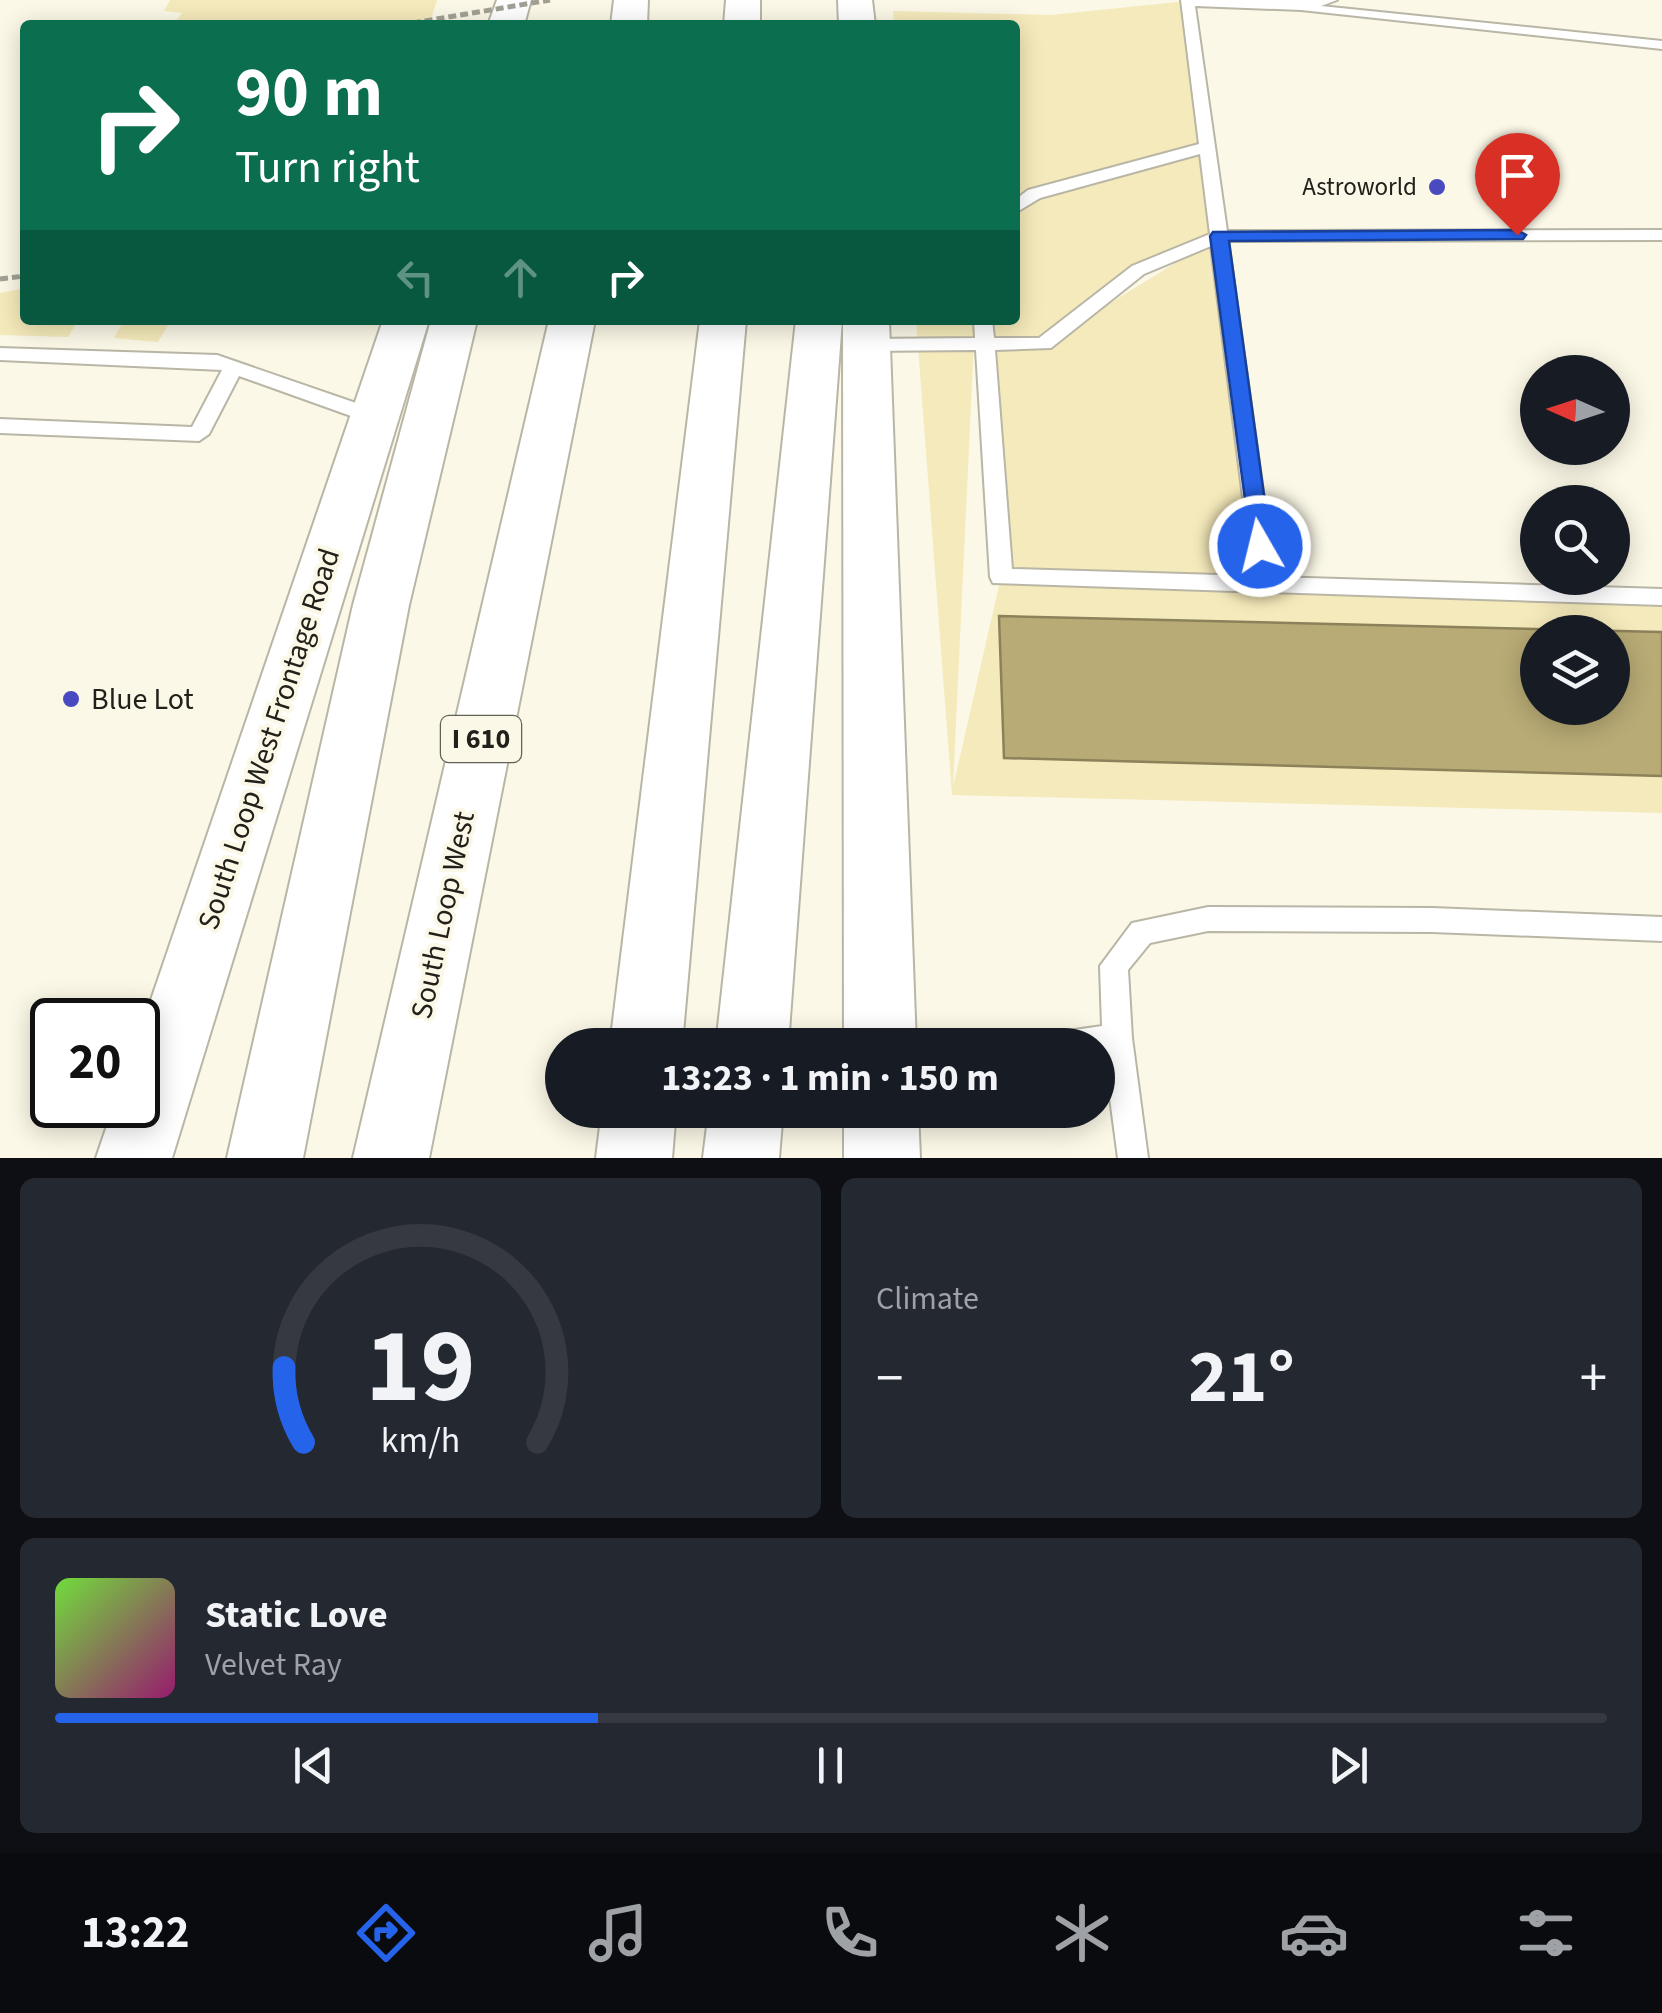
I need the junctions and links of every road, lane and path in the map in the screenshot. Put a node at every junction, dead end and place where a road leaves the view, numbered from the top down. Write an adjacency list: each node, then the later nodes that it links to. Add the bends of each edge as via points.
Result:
1 (550, 0): 4 (path, bridge)
2 (1330, 0): 3 (lane)
3 (1294, 8): 5 (lane); 6 (lane, via 1188,1)
4 (431, 20)
5 (1662, 45)
6 (1207, 147): 7 (lane, via 1034,194); 9 (lane)
7 (1020, 204)
8 (1662, 235): 9 (lane)
9 (1219, 236): 16 (lane, via 1138,270 1044,344); 21 (lane)
10 (404, 325): 19 (main road, South Loop West Frontage Road)
11 (453, 325): 32 (main road, via 381,605)
12 (571, 325): 33 (main road, South Loop West / I 610)
13 (721, 325): 24 (main road)
14 (984, 325): 16 (lane)
15 (850, 328): 16 (lane); 25 (main road); 26 (main road)
16 (988, 345): 21 (lane, via 1002,577)
17 (0, 354): 18 (lane)
18 (234, 366): 19 (lane); 20 (lane, via 199,434)
19 (372, 416): 31 (main road, South Loop West Frontage Road)
20 (0, 426)
21 (1265, 585): 22 (lane)
22 (1662, 597)
23 (1662, 929): 27 (lane, via 1270,916 1142,932 1114,966)
24 (648, 1028)
25 (754, 1028)
26 (879, 1028)
27 (1117, 1038): 37 (lane)
28 (637, 1128): 34 (main road)
29 (744, 1128): 35 (main road)
30 (881, 1128): 36 (main road)
31 (134, 1158)
32 (265, 1158)
33 (391, 1158)
34 (634, 1158)
35 (741, 1158)
36 (882, 1158)
37 (1133, 1158)

